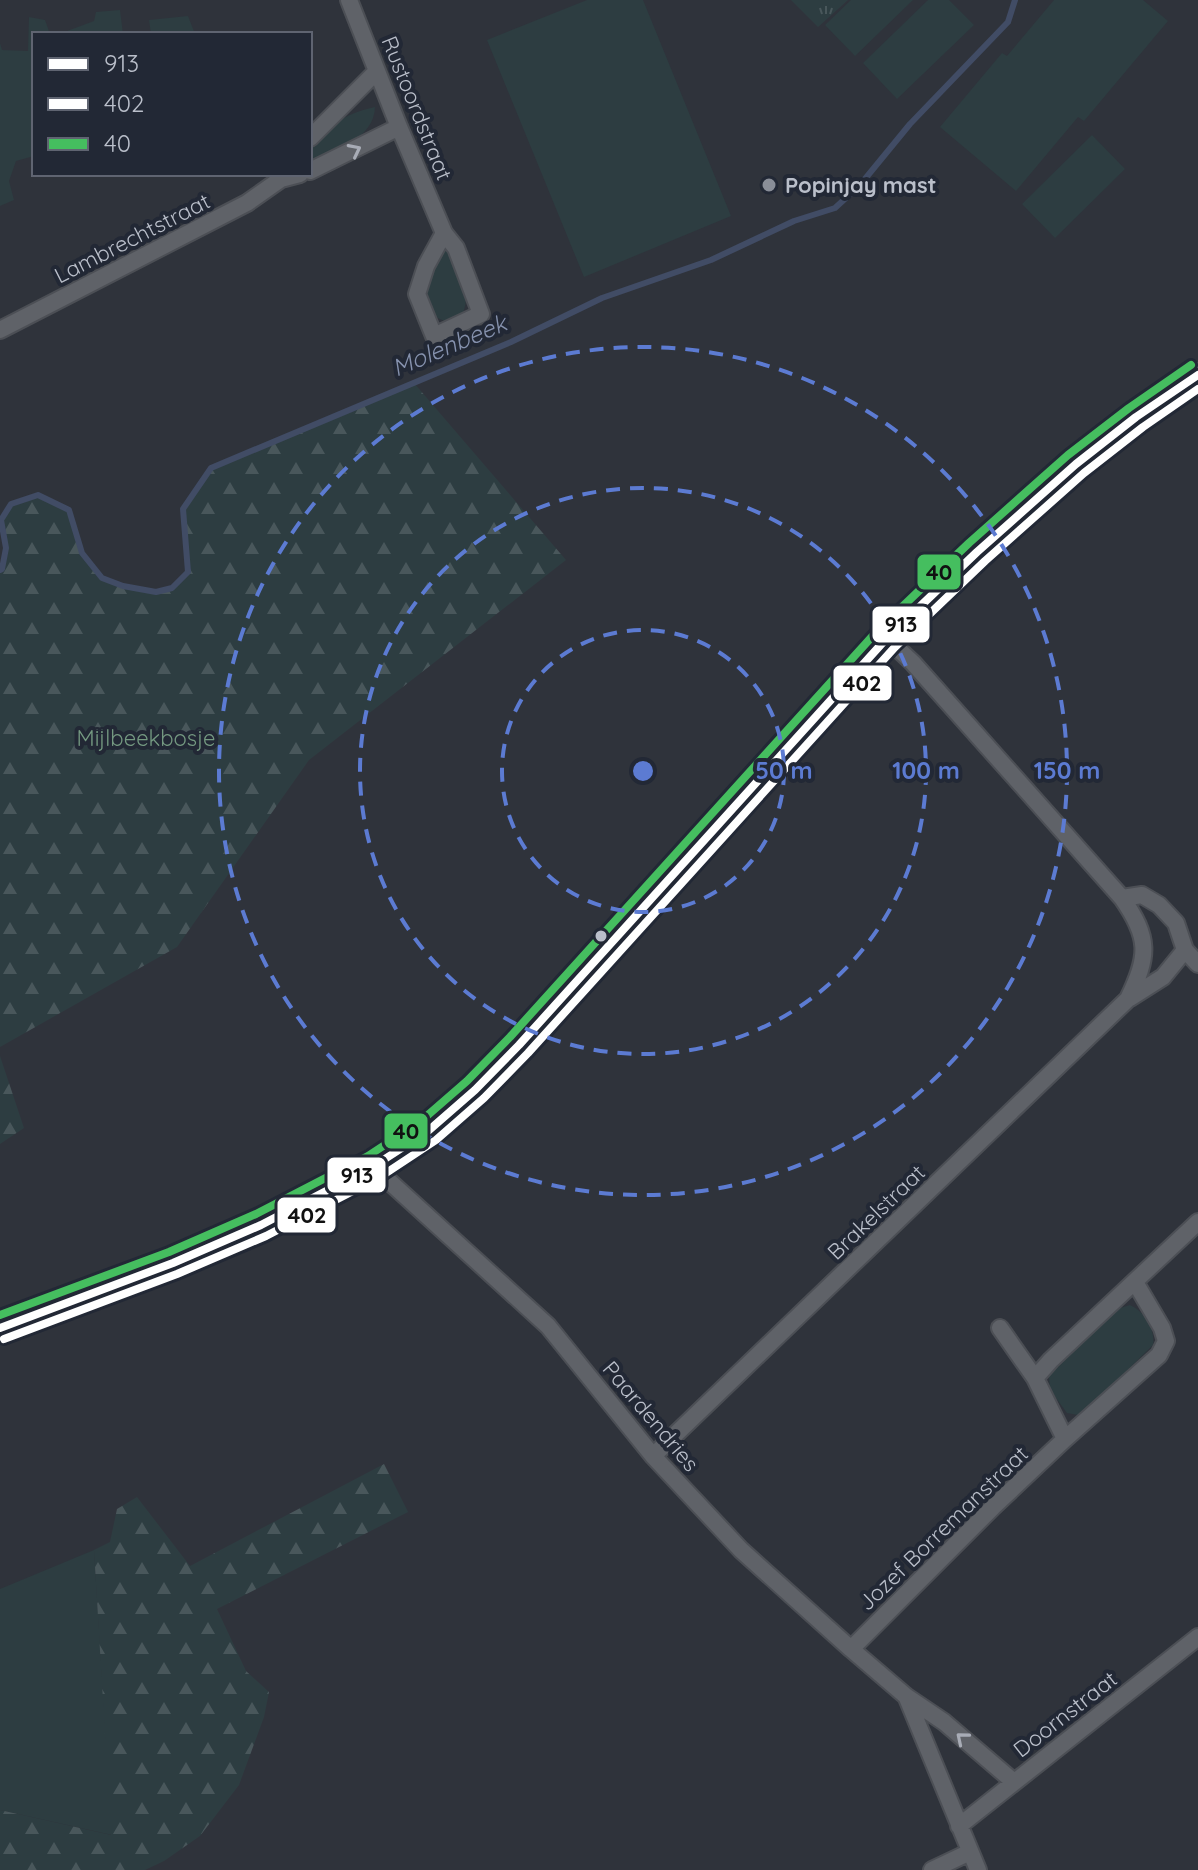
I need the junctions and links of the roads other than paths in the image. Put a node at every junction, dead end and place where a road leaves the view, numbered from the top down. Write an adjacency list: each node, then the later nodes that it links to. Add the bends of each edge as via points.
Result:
1 (349, 0): 2 (street, Rustoordstraat)
2 (377, 71): 3 (street, Rustoordstraat); 4 (street)
3 (399, 127): 5 (street, one-way to 3); 7 (street, Rustoordstraat)
4 (312, 136)
5 (312, 170)
6 (282, 177): 8 (street, Lambrechtstraat, via 247,203)
7 (444, 233): 7 (street, Rustoordstraat, via 456,248 481,314 434,336 417,294)
8 (0, 330)
9 (1198, 375): 10 (main road, via 1076,464)
10 (883, 635): 11 (street, Brakelstraat); 15 (main road, via 709,837 486,1079 428,1131)
11 (1122, 898): 12 (street, via 1142,895 1159,905 1176,923); 14 (street, Brakelstraat, via 1136,917 1144,951 1141,973)
12 (1185, 950): 13 (street); 14 (street, Brakelstraat, via 1163,977)
13 (1198, 964)
14 (1128, 999): 22 (street, Brakelstraat)
15 (371, 1162): 18 (main road, via 261,1225); 22 (street, Paardendries, via 548,1326)
16 (1198, 1222): 17 (street)
17 (1135, 1282): 20 (street); 21 (street, Jozef Borremanstraat, via 1166,1341 1159,1355)
18 (0, 1328)
19 (1000, 1328): 20 (street)
20 (1035, 1378): 21 (street)
21 (1065, 1439): 24 (street, Jozef Borremanstraat)
22 (653, 1456): 24 (street, Paardendries, via 741,1550)
23 (1198, 1637): 26 (street, Doornstraat)
24 (851, 1649): 25 (street, Paardendries)
25 (907, 1697): 26 (street, Paardendries, one-way to 25); 27 (street, Paardendries)
26 (1014, 1782): 27 (street, Doornstraat)
27 (959, 1826): 28 (street, Paardendries)
28 (970, 1852): 29 (street); 30 (street, Paardendries)
29 (932, 1870)
30 (978, 1870)

